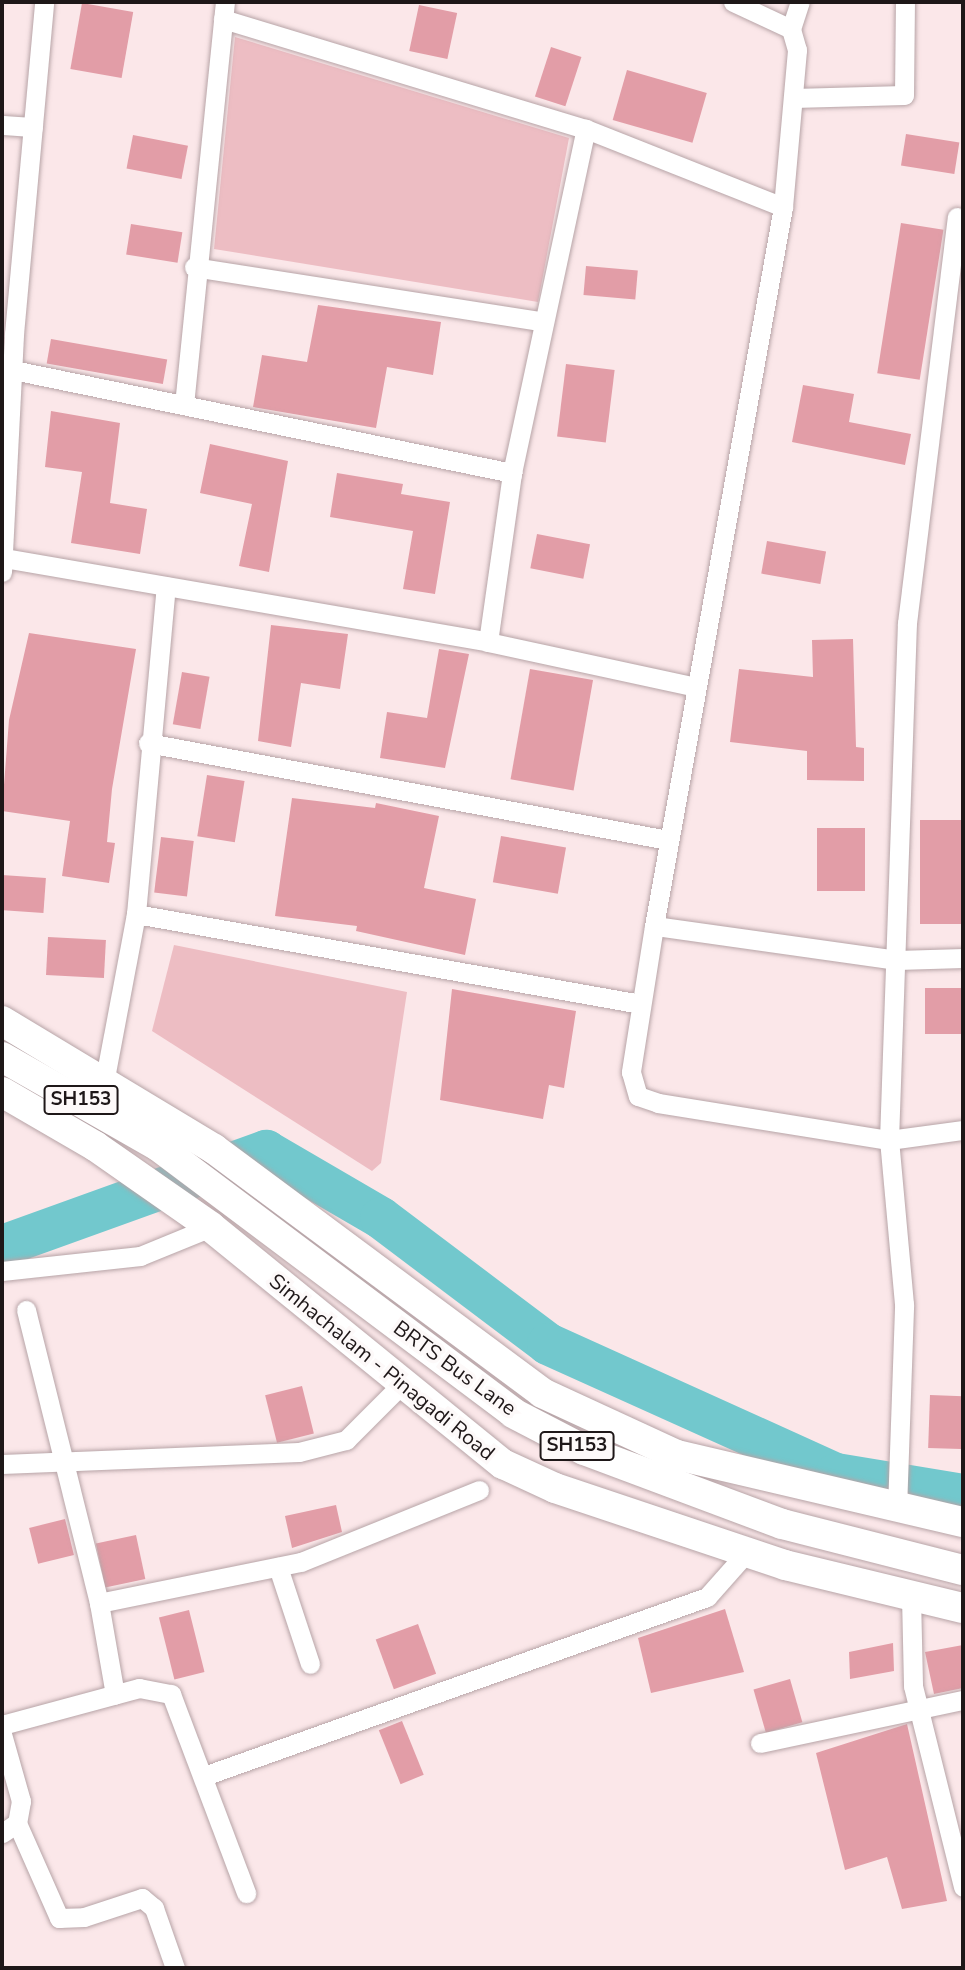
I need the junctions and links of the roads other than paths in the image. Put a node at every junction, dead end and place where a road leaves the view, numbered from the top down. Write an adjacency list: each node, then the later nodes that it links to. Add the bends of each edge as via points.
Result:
1 (44, 2): 9 (street)
2 (733, 2): 6 (street)
3 (800, 2): 6 (street)
4 (905, 2): 7 (street, via 904,94)
5 (224, 10): 10 (street); 13 (street)
6 (791, 29): 7 (street, via 797,50)
7 (793, 98): 11 (street)
8 (2, 125): 9 (street)
9 (33, 127): 15 (street)
10 (586, 130): 11 (street); 14 (street)
11 (783, 207): 23 (street)
12 (957, 217): 29 (street, via 907,623)
13 (194, 267): 14 (street); 17 (street)
14 (544, 322): 18 (street)
15 (8, 323): 16 (street)
16 (13, 370): 17 (street); 19 (street)
17 (184, 405): 18 (street)
18 (512, 474): 22 (street)
19 (4, 501): 20 (street)
20 (3, 565): 21 (street)
21 (166, 586): 22 (street); 24 (street)
22 (488, 642): 23 (street)
23 (696, 687): 25 (street)
24 (148, 743): 25 (street); 26 (street)
25 (668, 840): 27 (street)
26 (136, 914): 30 (street); 33 (street)
27 (654, 926): 29 (street); 30 (street)
28 (963, 958): 29 (street)
29 (897, 960): 36 (street)
30 (641, 1004): 36 (street, via 631,1072 638,1096)
31 (2, 1021): 33 (main road)
32 (2, 1057): 48 (main road, BRTS Bus Lane / SH153, via 158,1146 513,1413 584,1450 782,1524)
33 (105, 1079): 44 (main road, via 214,1149 312,1220 492,1360 616,1431 677,1455)
34 (2, 1092): 37 (main road, Simhachalam - Pinagadi Road, via 95,1146)
35 (963, 1130): 36 (street)
36 (890, 1140): 44 (street, via 904,1304)
37 (211, 1227): 38 (street, via 140,1256); 40 (main road, Simhachalam - Pinagadi Road)
38 (2, 1271)
39 (26, 1310): 41 (street)
40 (400, 1386): 41 (street, via 346,1440 299,1452); 46 (main road, Simhachalam - Pinagadi Road, via 503,1464 555,1488)
41 (62, 1459): 42 (street); 50 (street)
42 (2, 1464)
43 (479, 1490): 47 (street, via 394,1528)
44 (897, 1508): 45 (main road)
45 (963, 1522)
46 (747, 1552): 49 (main road, Simhachalam - Pinagadi Road); 59 (street, via 707,1597)
47 (278, 1567): 50 (street); 52 (street)
48 (963, 1570)
49 (911, 1596): 51 (main road, Simhachalam - Pinagadi Road); 55 (street)
50 (99, 1603): 53 (street)
51 (963, 1608)
52 (310, 1664)
53 (115, 1695): 56 (street); 59 (street, via 139,1689 171,1694)
54 (963, 1700): 55 (street)
55 (918, 1710): 58 (street); 61 (street)
56 (2, 1725)
57 (2, 1734): 60 (street, via 21,1801)
58 (760, 1743)
59 (204, 1776): 63 (street)
60 (9, 1828): 64 (street, via 59,1918 84,1917 142,1898 154,1908)
61 (958, 1847): 62 (street)
62 (963, 1886)
63 (246, 1893)
64 (175, 1968)

